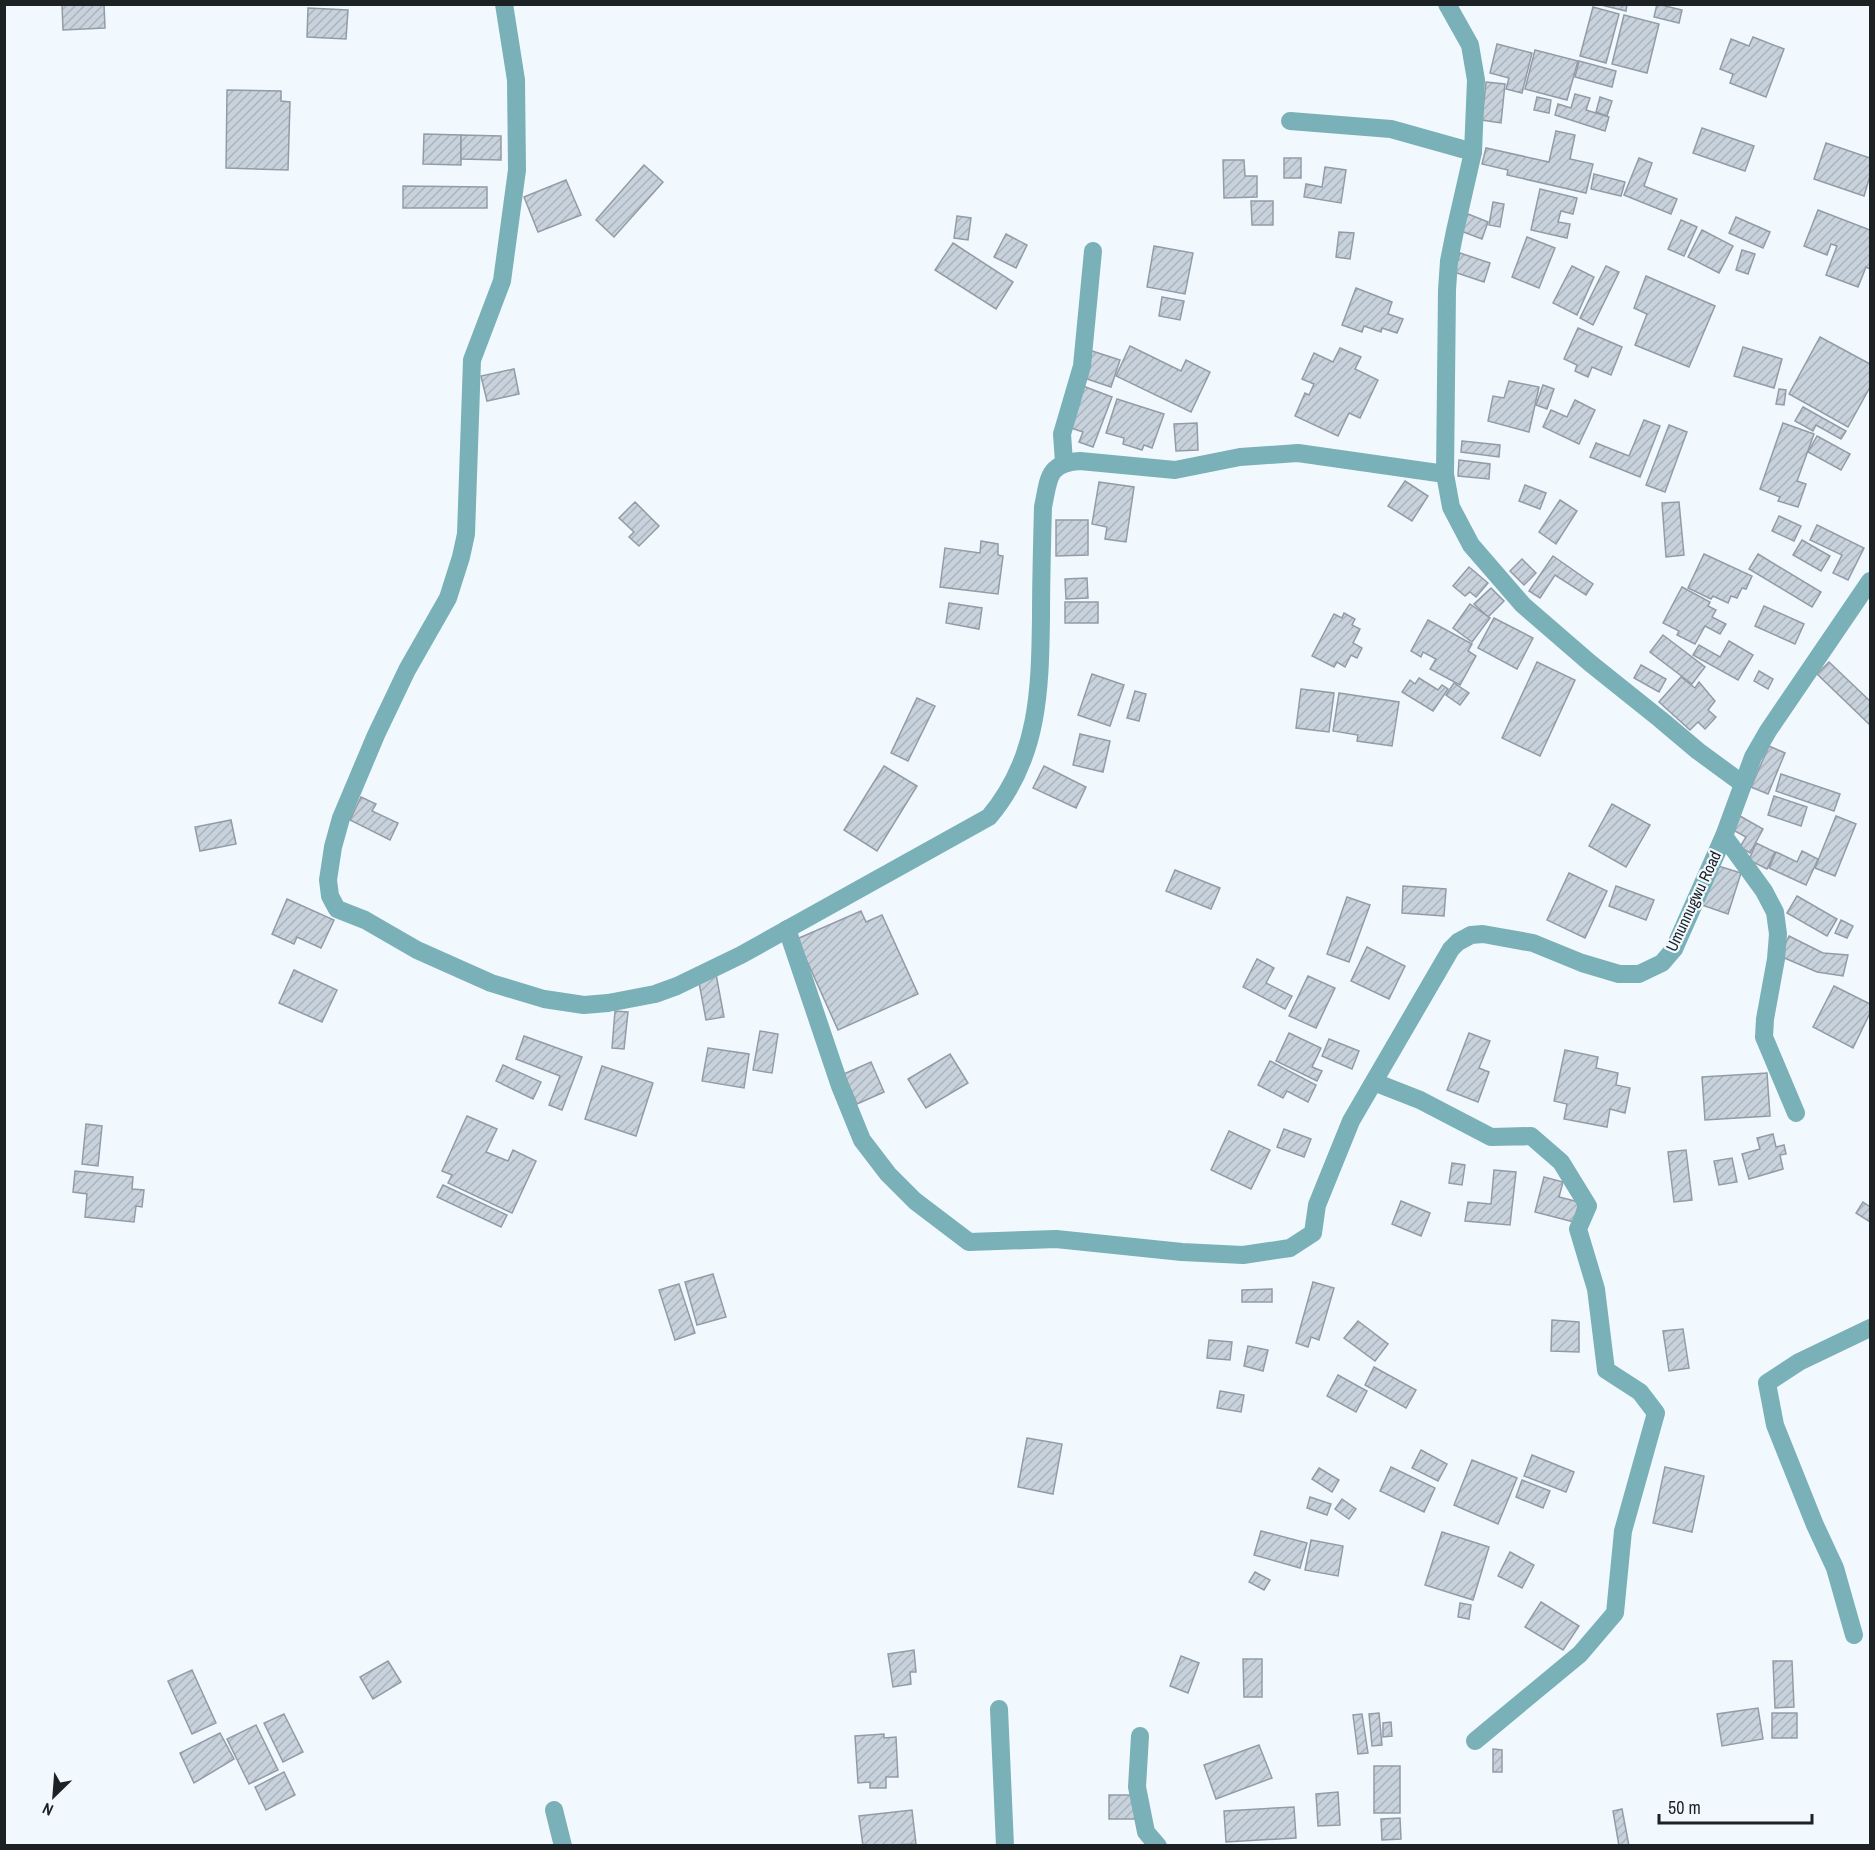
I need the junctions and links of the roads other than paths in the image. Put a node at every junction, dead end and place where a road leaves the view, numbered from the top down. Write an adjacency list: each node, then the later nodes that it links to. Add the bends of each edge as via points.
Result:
1 (504, 4): 11 (street, via 516,80 517,170 502,280 472,360 462,557 448,598 407,670 341,818 328,880 330,896 337,909 491,983 544,999 584,1005 620,1001 677,986)
2 (1447, 4): 4 (street, via 1470,45 1476,80)
3 (1290, 122): 4 (street, via 1391,129)
4 (1473, 152): 7 (street, via 1449,261)
5 (1093, 251): 6 (street, via 1082,366 1062,434)
6 (1064, 462): 7 (street, via 1175,470 1240,457 1298,453); 11 (street, via 1054,469 1043,507 1037,709 1020,770 1009,790 989,817)
7 (1445, 474): 9 (street, via 1452,507 1471,545 1523,605)
8 (1869, 587): 9 (street, Umunnugwu Road, via 1768,731)
9 (1743, 784): 10 (street, Umunnugwu Road)
10 (1724, 836): 12 (street, Umunnugwu Road, via 1674,949 1662,963 1639,974 1619,974 1533,943 1470,935 1451,949); 13 (street, via 1775,912 1776,959 1764,1037)
11 (787, 928): 12 (street, Umunnugwu Road, via 862,1140 915,1201 969,1242 1056,1239 1243,1255 1290,1248 1313,1233 1317,1205 1351,1121)
12 (1374, 1082): 18 (street, via 1420,1100 1491,1137 1531,1136 1561,1162 1588,1206 1578,1229 1596,1289 1606,1370 1640,1392 1656,1413 1623,1531 1615,1613 1580,1654)
13 (1796, 1113)
14 (1870, 1328): 15 (street, via 1799,1362 1767,1383 1775,1425 1835,1568)
15 (1854, 1635)
16 (999, 1708): 21 (street)
17 (1140, 1736): 22 (street, via 1137,1787 1146,1832)
18 (1475, 1741)
19 (554, 1810): 20 (street)
20 (563, 1845)
21 (1005, 1845)
22 (1158, 1845)

